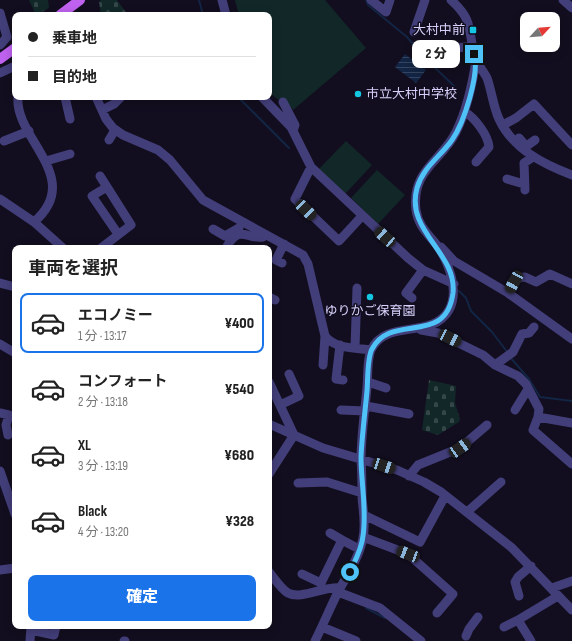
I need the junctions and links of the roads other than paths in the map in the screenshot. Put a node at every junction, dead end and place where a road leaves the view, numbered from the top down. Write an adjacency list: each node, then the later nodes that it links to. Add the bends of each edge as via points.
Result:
1 (371, 0): 2 (street, via 386,12)
2 (390, 0)
3 (425, 0): 12 (street)
4 (451, 0): 9 (street)
5 (464, 0): 9 (street)
6 (563, 0): 8 (street)
7 (76, 3): 10 (main road)
8 (572, 8)
9 (462, 11): 14 (street, via 469,22)
10 (64, 12)
11 (0, 13): 13 (street, via 7,37)
12 (414, 32)
13 (0, 45)
14 (473, 46): 15 (street); 18 (street)
15 (449, 49)
16 (12, 50): 17 (main road)
17 (0, 59)
18 (476, 61): 28 (street); 30 (street, via 487,78 495,109)
19 (12, 67): 20 (street)
20 (0, 73)
21 (18, 100): 32 (street, via 18,106)
22 (67, 100): 29 (street)
23 (97, 100): 27 (street)
24 (118, 100): 27 (street)
25 (265, 100): 33 (street)
26 (283, 102): 33 (street, via 295,125)
27 (102, 110): 31 (street)
28 (465, 112): 42 (street, via 471,115 488,142 489,147); 56 (street, via 452,140 429,165 420,179 417,190 417,217 422,228)
29 (70, 119)
30 (503, 125): 34 (street); 38 (street, via 534,104)
31 (115, 130): 35 (street); 51 (street, via 123,136 158,150 170,160 203,200)
32 (29, 131): 37 (street); 41 (street)
33 (293, 131): 43 (street)
34 (509, 133): 36 (street, via 513,133 525,145); 40 (street, via 516,143)
35 (109, 140)
36 (535, 140)
37 (4, 141)
38 (572, 145)
39 (70, 154): 41 (street)
40 (533, 157): 44 (street, via 554,169); 46 (street, via 524,163 524,187)
41 (46, 161): 50 (street, via 51,181 49,202)
42 (476, 162)
43 (311, 167): 49 (street); 49 (street, via 295,199 340,241)
44 (572, 175)
45 (100, 176): 47 (street)
46 (507, 179)
47 (107, 187): 53 (street, via 131,225); 53 (street, via 92,196)
48 (0, 199): 50 (street)
49 (362, 216): 61 (street)
50 (34, 222): 57 (street)
51 (252, 228): 52 (street, via 241,227 225,236); 54 (street)
52 (213, 229)
53 (118, 234): 58 (street)
54 (266, 235): 55 (street); 59 (street, via 262,238 243,234 234,237)
55 (284, 244): 60 (street, via 276,260); 71 (street, via 303,255 308,264)
56 (436, 244): 63 (street); 68 (street, via 454,261)
57 (60, 245)
58 (105, 245)
59 (228, 245)
60 (282, 264)
61 (423, 270): 63 (street); 67 (street)
62 (0, 284): 65 (street)
63 (454, 284): 70 (street, via 452,302 446,314 437,322)
64 (572, 284): 68 (street, via 550,274 536,282 525,277 518,278)
65 (12, 287)
66 (357, 288): 75 (street)
67 (406, 293)
68 (508, 293): 72 (street)
69 (534, 327): 79 (street, via 529,333 522,334 509,354)
70 (414, 329): 76 (street, via 385,335); 79 (street, via 432,330 483,354)
71 (325, 336): 74 (street, via 329,341); 78 (street)
72 (572, 339)
73 (0, 344): 77 (street)
74 (340, 345): 75 (street); 81 (street)
75 (355, 348): 76 (street)
76 (371, 350): 82 (street)
77 (12, 351)
78 (323, 365)
79 (495, 366): 85 (street, via 518,376)
80 (288, 374): 86 (street, via 299,396)
81 (336, 379)
82 (368, 382): 84 (street); 87 (street)
83 (272, 388): 86 (street)
84 (386, 388)
85 (528, 388): 89 (street); 92 (street, via 538,409)
86 (280, 405): 97 (street)
87 (366, 409): 88 (street); 91 (street); 98 (street)
88 (341, 410)
89 (515, 410)
90 (6, 412): 96 (street)
91 (409, 414)
92 (538, 417): 93 (street); 99 (street, via 533,430)
93 (572, 423)
94 (272, 425): 97 (street)
95 (486, 425): 102 (street, via 460,448 418,465)
96 (8, 435)
97 (294, 435): 98 (street, via 323,448); 100 (street)
98 (361, 459): 102 (street); 105 (street)
99 (572, 464)
100 (272, 469)
101 (0, 471): 107 (street)
102 (409, 476): 106 (street)
103 (501, 482): 108 (street)
104 (298, 484): 105 (street, via 327,482)
105 (362, 494): 109 (street)
106 (446, 496): 108 (street); 109 (street, via 420,542)
107 (12, 505)
108 (467, 512): 114 (street)
109 (364, 515): 111 (street)
110 (330, 533): 112 (street)
111 (363, 537): 113 (street); 125 (street, via 408,554 453,594)
112 (342, 540): 113 (street); 117 (street, via 320,583)
113 (359, 550): 121 (street)
114 (531, 566): 120 (street); 122 (street, via 515,582)
115 (12, 568): 116 (street)
116 (0, 570)
117 (302, 574)
118 (272, 575): 121 (street, via 288,593 294,595 306,595 331,587)
119 (572, 581): 120 (street)
120 (552, 588): 123 (street)
121 (339, 590): 128 (street); 137 (street, via 380,608)
122 (519, 596)
123 (558, 596): 124 (street); 127 (street)
124 (572, 610)
125 (437, 613)
126 (478, 617): 133 (street, via 469,629)
127 (518, 620): 129 (street); 138 (street)
128 (322, 627): 135 (street); 136 (street)
129 (504, 627)
130 (31, 629): 134 (street)
131 (34, 629): 132 (street, via 54,635)
132 (55, 629)
133 (467, 639)
134 (30, 641)
135 (315, 641)
136 (356, 641)
137 (421, 641)
138 (531, 641)

